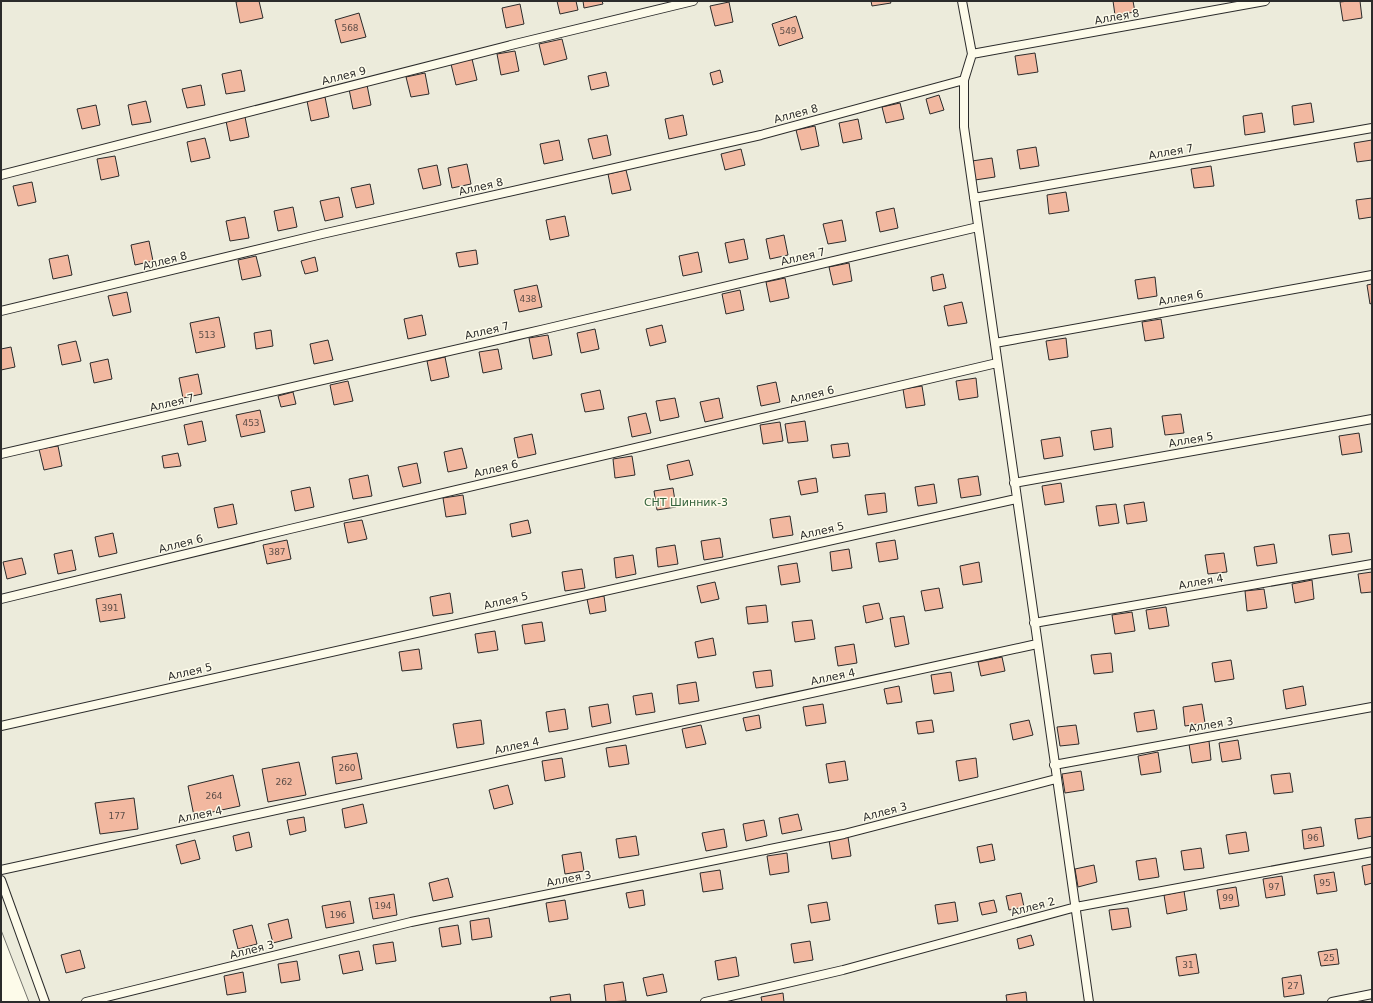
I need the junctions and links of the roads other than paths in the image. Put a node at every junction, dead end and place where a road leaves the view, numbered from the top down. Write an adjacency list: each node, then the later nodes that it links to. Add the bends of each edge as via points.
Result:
1 (693, 1): 7 (lane, Аллея 9)
2 (962, 1): 4 (lane)
3 (1265, 1): 4 (lane, Аллея 8)
4 (972, 54): 5 (lane)
5 (964, 80): 8 (lane, via 964,127); 11 (lane, Аллея 8, via 762,135 322,234)
6 (1372, 128): 8 (lane, Аллея 7)
7 (1, 175)
8 (974, 198): 9 (lane)
9 (978, 227): 12 (lane); 15 (lane, Аллея 7)
10 (1372, 275): 12 (lane, Аллея 6)
11 (1, 311)
12 (994, 343): 13 (lane)
13 (997, 363): 16 (lane); 19 (lane, Аллея 6)
14 (1372, 419): 16 (lane, Аллея 5)
15 (1, 454)
16 (1014, 483): 17 (lane)
17 (1016, 499): 20 (lane); 23 (lane, Аллея 5)
18 (1372, 564): 20 (lane, Аллея 4)
19 (1, 599)
20 (1034, 623): 21 (lane)
21 (1037, 644): 24 (lane); 27 (lane, Аллея 4)
22 (1372, 707): 24 (lane, Аллея 3)
23 (1, 726)
24 (1054, 765): 25 (lane)
25 (1056, 779): 29 (lane); 32 (lane, Аллея 3, via 844,834 411,922)
26 (1372, 852): 29 (lane, Аллея 2)
27 (1, 870)
28 (1, 880): 31 (lane)
29 (1076, 907): 33 (lane, Аллея 2, via 844,970); 34 (lane)
30 (1372, 994): 35 (lane)
31 (46, 1002)
32 (86, 1002)
33 (705, 1002)
34 (1089, 1002)
35 (1332, 1002)

